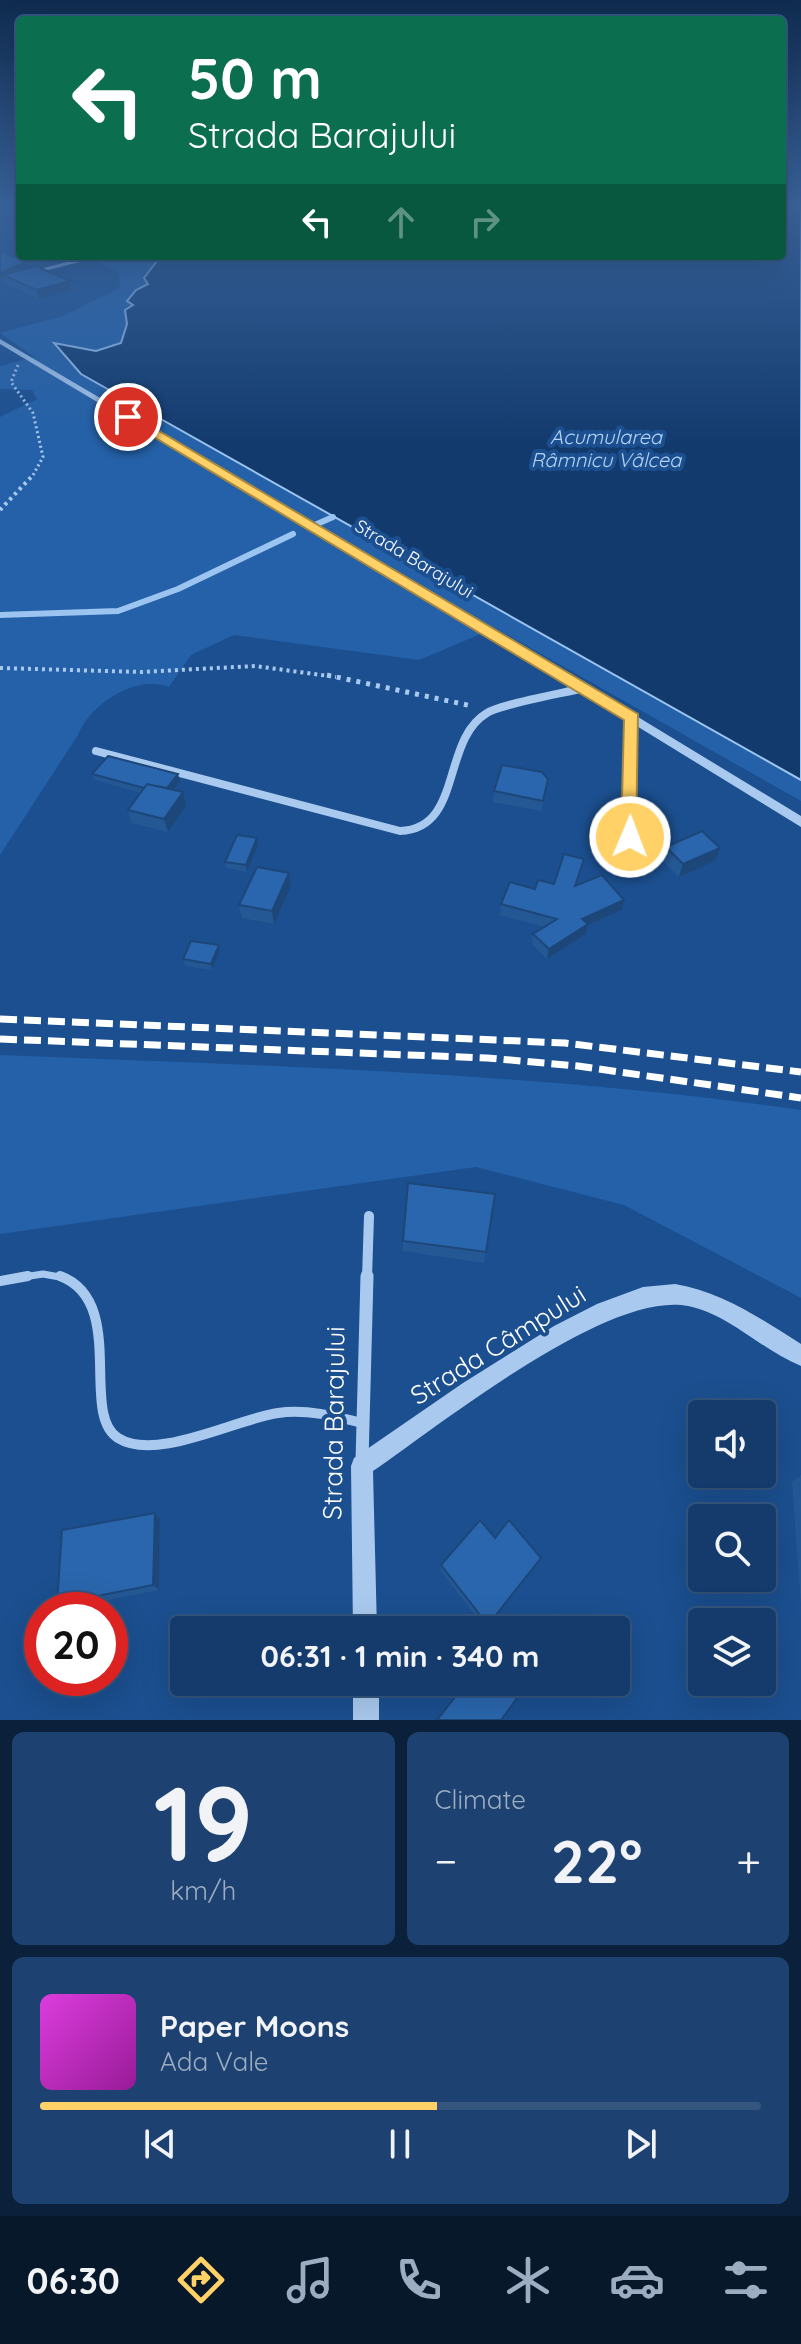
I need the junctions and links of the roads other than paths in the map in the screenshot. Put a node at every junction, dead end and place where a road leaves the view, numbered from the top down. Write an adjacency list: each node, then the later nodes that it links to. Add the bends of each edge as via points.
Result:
1 (0, 341): 2 (street, Strada Barajului)
2 (584, 688): 3 (street, Strada Barajului); 4 (street, via 493,709 475,722 462,743 438,812 416,831 275,800)
3 (632, 718): 5 (street, Strada Barajului); 6 (lane, via 630,837)
4 (96, 751)
5 (801, 822)
6 (637, 861)
7 (369, 1216): 10 (street, Strada Barajului)
8 (0, 1281): 10 (lane, via 44,1275 66,1278 85,1291 95,1310 104,1417 109,1430 122,1440 161,1444 281,1412 319,1412)
9 (801, 1356): 11 (street, Strada Câmpului, via 703,1302 679,1294 632,1298 572,1327)
10 (362, 1423): 11 (street, Strada Barajului)
11 (362, 1466): 12 (street, Strada Barajului)
12 (365, 1616)
13 (366, 1696): 14 (street)
14 (366, 1720)

